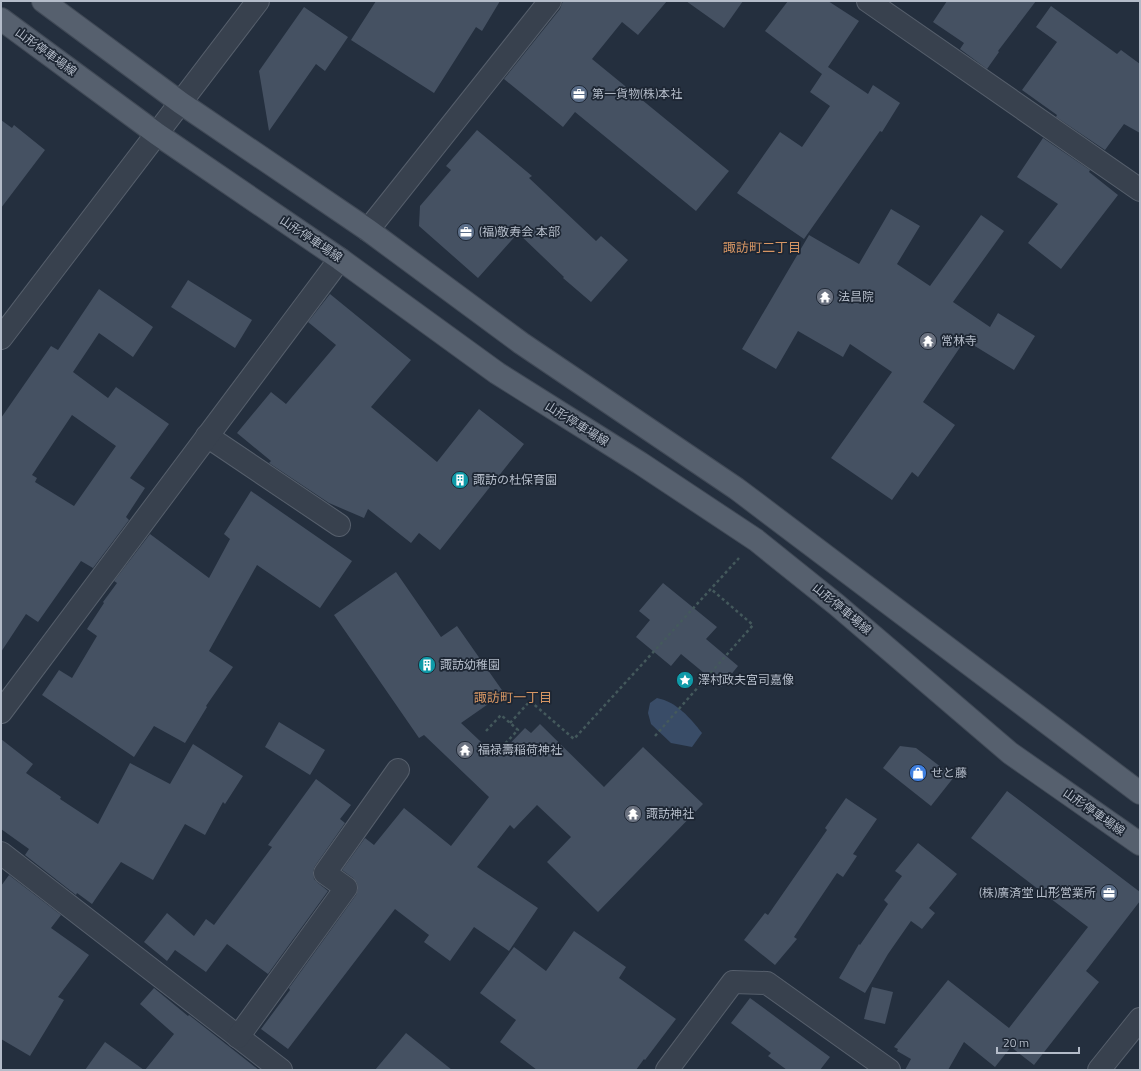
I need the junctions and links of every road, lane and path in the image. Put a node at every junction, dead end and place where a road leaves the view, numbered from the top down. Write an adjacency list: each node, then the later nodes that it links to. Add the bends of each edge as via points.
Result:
1 (43, 1): 6 (main road)
2 (258, 1): 6 (street)
3 (550, 1): 9 (street)
4 (868, 1): 8 (street)
5 (1, 19): 7 (main road, 山形停車場線)
6 (181, 103): 7 (street); 9 (main road)
7 (157, 134): 10 (main road, 山形停車場線); 11 (street)
8 (1140, 190)
9 (368, 230): 22 (main road, via 521,343 737,489)
10 (340, 259): 12 (street); 14 (main road, 山形停車場線, via 497,374 640,463)
11 (1, 338)
12 (207, 436): 13 (street); 16 (street)
13 (339, 525)
14 (756, 540): 15 (path); 23 (main road, 山形停車場線, via 838,605 1010,753)
15 (711, 590): 17 (path, via 574,739 530,701); 19 (path, via 752,625)
16 (1, 712)
17 (510, 723): 18 (path, via 501,715); 20 (path, via 518,730)
18 (486, 731)
19 (655, 736)
20 (498, 750)
21 (398, 770): 26 (street, via 325,873 346,888)
22 (1140, 793)
23 (1140, 844)
24 (1, 853): 26 (street)
25 (1140, 1018): 30 (street)
26 (238, 1037): 28 (street)
27 (878, 1067): 29 (street, via 767,983 733,982)
28 (278, 1069)
29 (667, 1070)
30 (1099, 1070)

